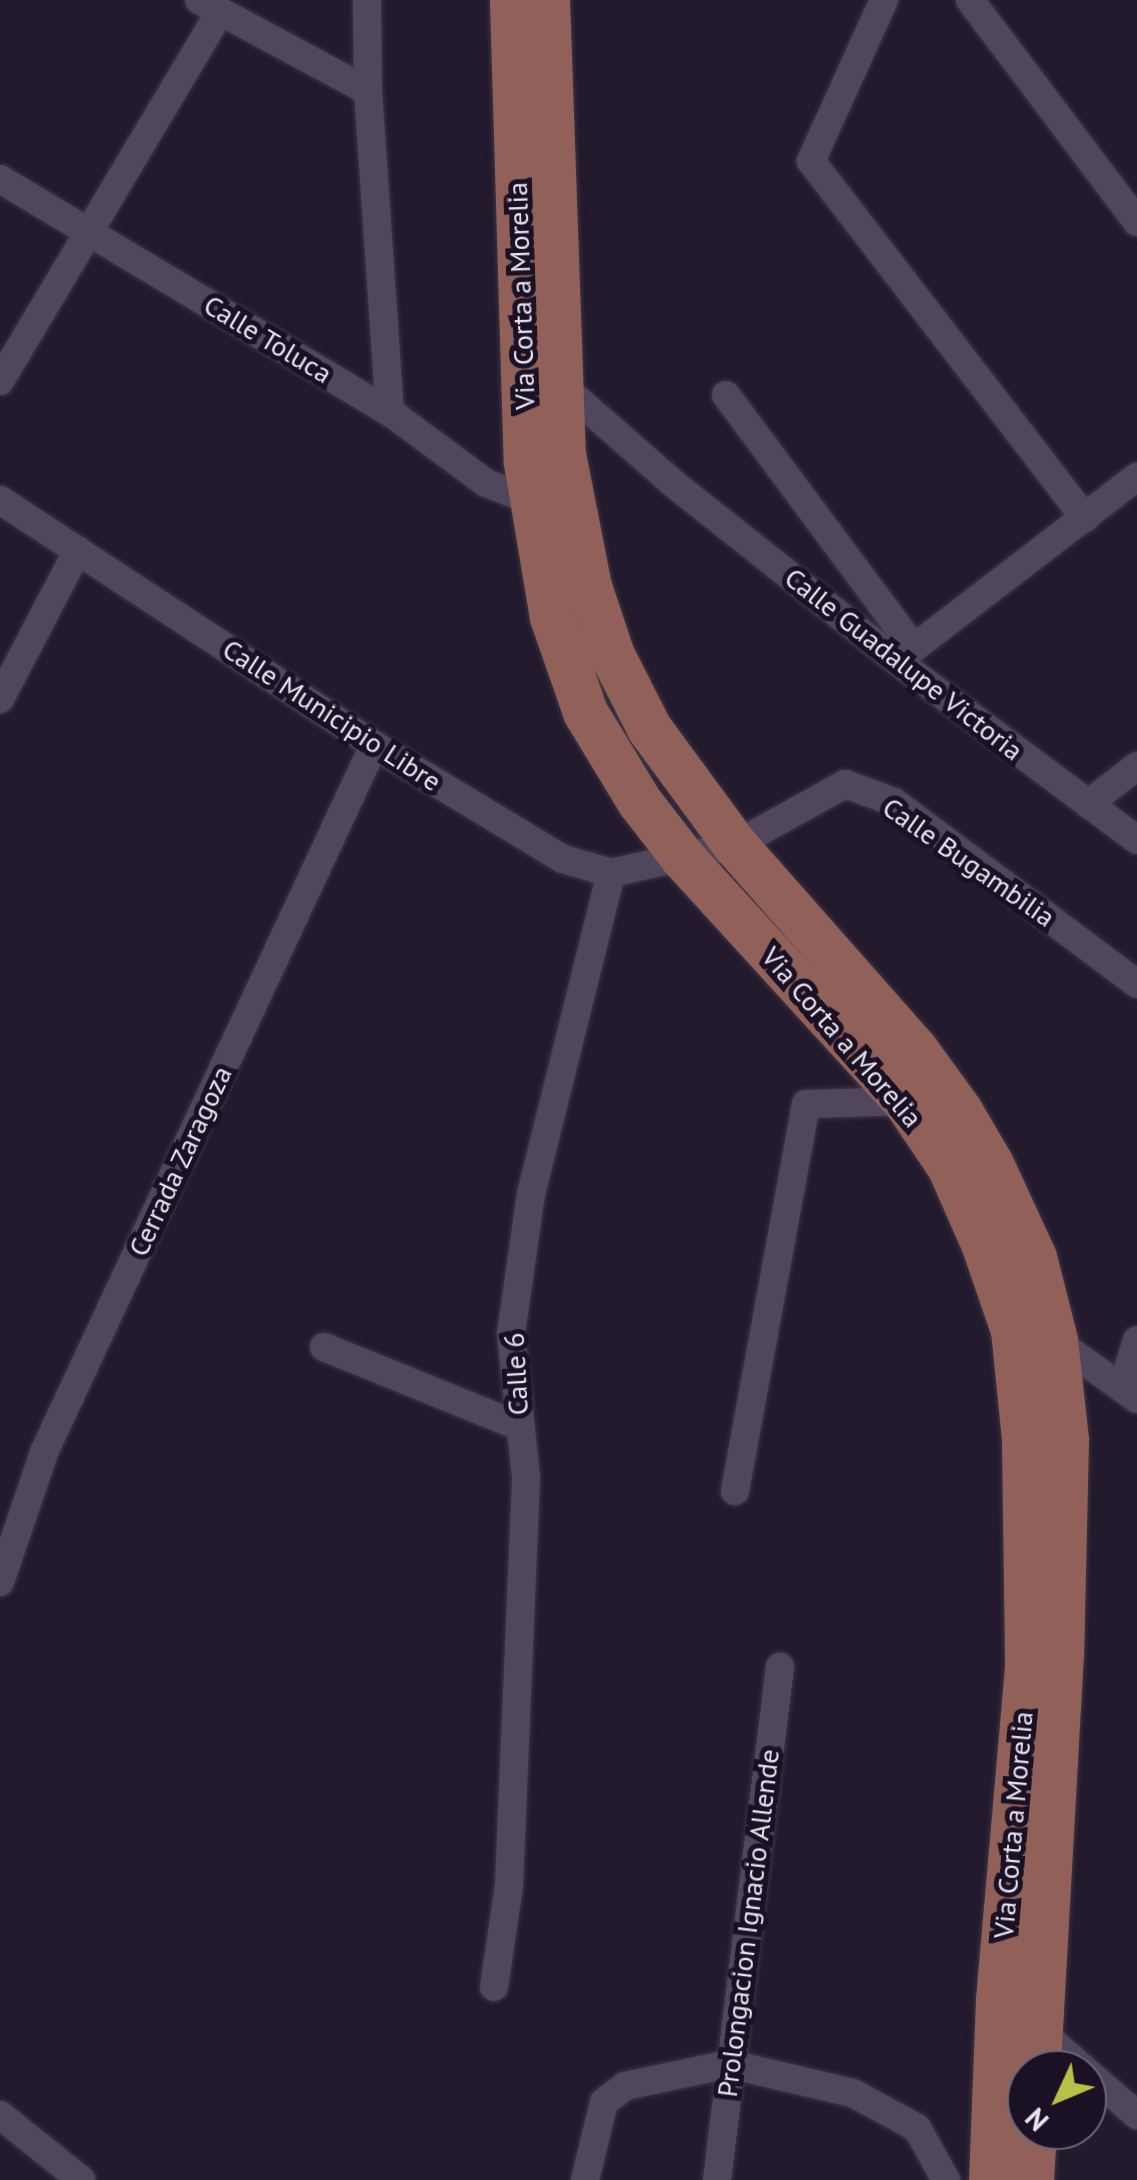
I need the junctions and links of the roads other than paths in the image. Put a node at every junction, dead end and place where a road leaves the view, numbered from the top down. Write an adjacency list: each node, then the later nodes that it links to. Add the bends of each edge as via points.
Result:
1 (367, 0): 7 (street)
2 (512, 0): 17 (main road, Via Corta a Morelia, via 526,462)
3 (548, 0): 12 (main road, Via Corta a Morelia)
4 (884, 0): 18 (street, via 811,161)
5 (970, 0): 9 (street)
6 (210, 6): 7 (street); 10 (street)
7 (368, 91): 14 (street)
8 (0, 180): 10 (street, Calle Toluca)
9 (1137, 222)
10 (89, 232): 11 (street); 14 (street, Calle Toluca)
11 (0, 382)
12 (561, 385): 17 (main road, Via Corta a Morelia, via 563,454); 20 (street, Calle Guadalupe Victoria, via 674,484)
13 (726, 395): 20 (street, Calle Guadalupe Victoria)
14 (390, 412): 17 (street, Calle Toluca, via 486,483)
15 (1137, 477): 18 (street)
16 (0, 500): 19 (street, Calle Municipio Libre)
17 (552, 506): 26 (main road, Via Corta a Morelia, via 650,728); 27 (main road, Via Corta a Morelia, via 552,616 585,712 638,802)
18 (1085, 518): 20 (street)
19 (78, 550): 21 (street); 22 (street, Calle Municipio Libre)
20 (906, 655): 24 (street, Calle Guadalupe Victoria)
21 (0, 699)
22 (374, 745): 28 (street, Calle Municipio Libre, via 562,860); 37 (street, Cerrada Zaragoza, via 45,1450)
23 (1137, 766): 24 (street)
24 (1088, 804): 25 (street, Calle Guadalupe Victoria)
25 (1137, 840)
26 (735, 845): 27 (street, Calle Bugambilia); 29 (street, Calle Bugambilia, via 845,784 894,802); 31 (main road, Via Corta a Morelia, via 915,1049 960,1111 1034,1257)
27 (683, 858): 28 (street, Calle Municipio Libre); 30 (main road, Via Corta a Morelia)
28 (611, 873): 35 (street, Calle 6, via 531,1194 511,1334)
29 (1137, 984)
30 (905, 1101): 36 (street, via 806,1104); 50 (main road, Via Corta a Morelia, via 948,1166 983,1243 1013,1330 1024,1438 1027,1668 998,2000)
31 (1055, 1340): 34 (street); 40 (main road, Via Corta a Morelia, via 1066,1439)
32 (1137, 1340): 34 (street)
33 (324, 1347): 35 (street)
34 (1129, 1394)
35 (519, 1426): 39 (street, Calle 6, via 526,1477 509,1885)
36 (735, 1491)
37 (0, 1582)
38 (780, 1667): 41 (street, Prolongacion Ignacio Allende)
39 (494, 1987)
40 (1039, 2050)
41 (729, 2064): 47 (street, via 624,2086 604,2102); 48 (street, Prolongacion Ignacio Allende); 49 (street, via 854,2093 917,2128)
42 (1107, 2089): 43 (street)
43 (1137, 2115)
44 (0, 2116): 46 (street)
45 (1032, 2150): 51 (main road)
46 (81, 2180)
47 (585, 2180)
48 (717, 2180)
49 (946, 2180)
50 (992, 2180)
51 (1030, 2180)

